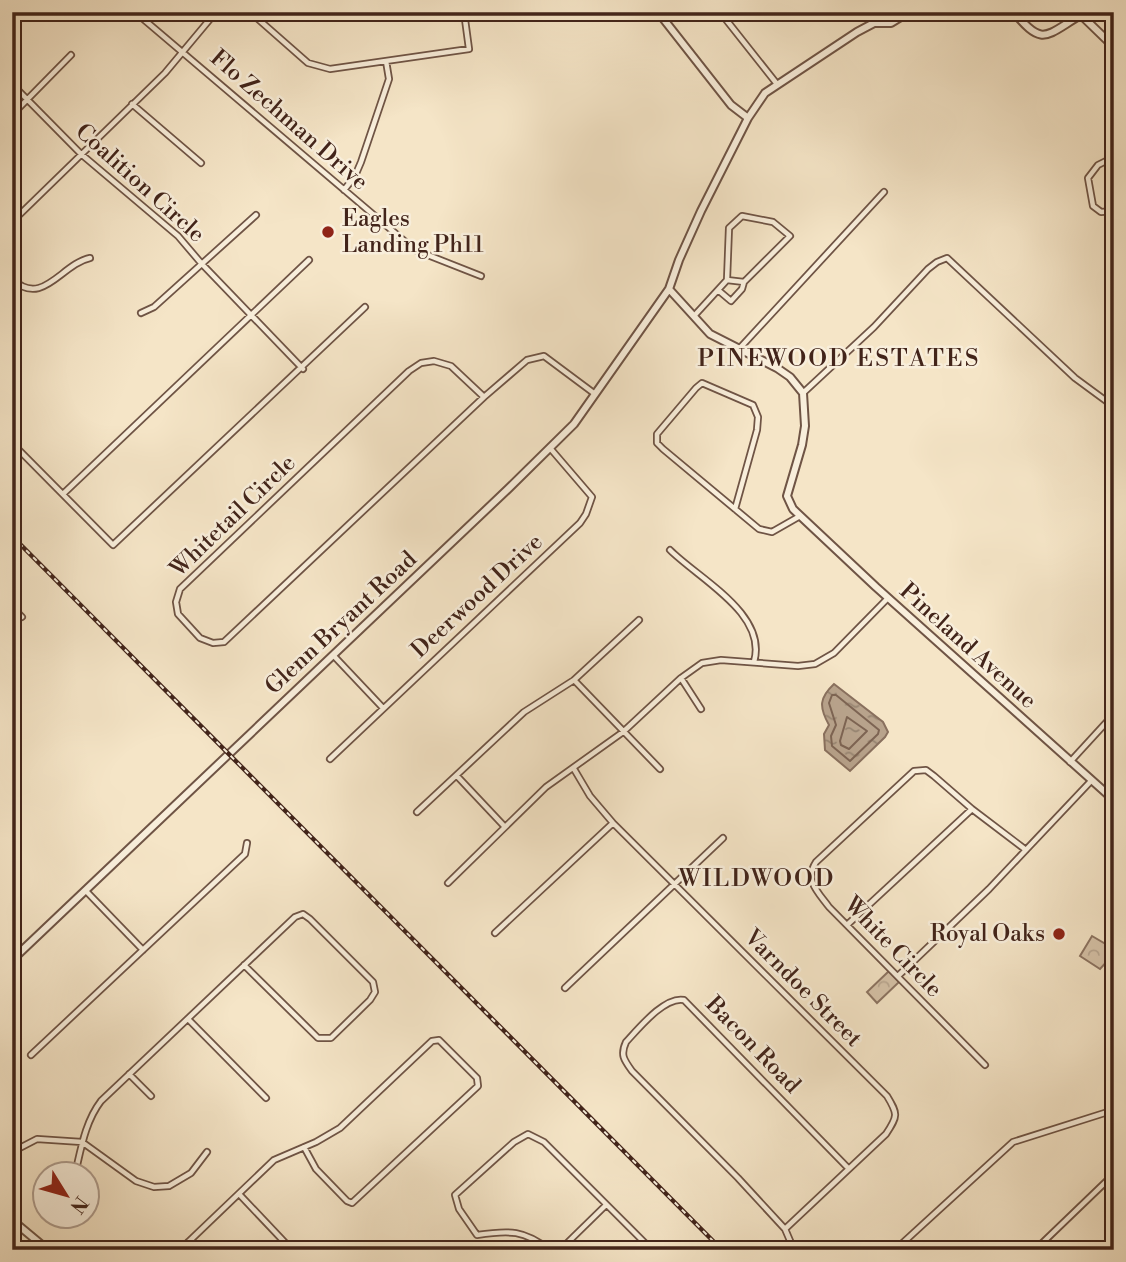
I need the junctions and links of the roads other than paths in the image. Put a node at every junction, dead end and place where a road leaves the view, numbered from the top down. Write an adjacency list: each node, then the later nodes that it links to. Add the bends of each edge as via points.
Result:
1 (135, 12): 13 (street, Flo Zechman Drive)
2 (216, 12): 13 (street)
3 (250, 12): 15 (street, via 319,68)
4 (464, 12): 15 (street, via 469,49)
5 (658, 12): 21 (street, via 731,105)
6 (720, 12): 16 (street)
7 (867, 12): 11 (street)
8 (909, 12): 11 (street, via 891,23)
9 (1014, 12): 10 (street, via 1036,35 1047,34)
10 (1083, 14): 12 (street)
11 (874, 23): 16 (street)
12 (1114, 47)
13 (183, 52): 19 (street); 25 (street, Flo Zechman Drive)
14 (71, 55): 18 (street)
15 (386, 61): 25 (street, via 389,79 361,162)
16 (777, 83): 21 (street)
17 (12, 84): 18 (street, Coalition Circle)
18 (27, 100): 20 (street); 22 (street, Coalition Circle)
19 (132, 104): 22 (street); 24 (street)
20 (12, 115)
21 (748, 118): 37 (street, via 701,211)
22 (81, 154): 29 (street); 32 (street, Coalition Circle, via 178,236)
23 (1114, 157): 27 (street, via 1098,165 1088,178 1093,206 1101,212)
24 (201, 163)
25 (344, 190): 33 (street, Flo Zechman Drive, via 415,250)
26 (884, 192): 43 (street)
27 (1114, 211)
28 (256, 215): 32 (street)
29 (12, 222)
30 (90, 258): 34 (street, via 78,261 60,278 30,290)
31 (309, 260): 41 (street)
32 (201, 263): 40 (street, via 154,307); 41 (street, Coalition Circle)
33 (481, 276)
34 (12, 279)
35 (727, 280): 36 (street); 36 (street, via 729,228 742,216 772,222 790,236); 38 (street)
36 (744, 282): 38 (street, via 730,301)
37 (669, 289): 42 (street); 46 (street, Glenn Bryant Road)
38 (718, 290): 42 (street)
39 (365, 307): 44 (street)
40 (141, 313)
41 (251, 315): 44 (street, Coalition Circle); 51 (street)
42 (693, 318): 43 (street, via 710,334)
43 (738, 349): 45 (street, via 790,377)
44 (303, 369): 51 (street, via 113,545)
45 (803, 393): 48 (street, via 928,269 947,258 1075,378); 53 (street, via 804,435 788,496)
46 (595, 395): 47 (street, Whitetail Circle, via 544,356 527,360); 50 (street, Glenn Bryant Road)
47 (484, 397): 47 (street, Whitetail Circle, via 224,642 200,638 178,614 180,589 409,371 434,361 451,366)
48 (1113, 406)
49 (12, 443): 51 (street)
50 (549, 448): 59 (street, Glenn Bryant Road); 63 (street, Deerwood Drive, via 592,497 586,514)
51 (63, 494)
52 (735, 509): 52 (street, via 657,443 657,434 702,383 753,405 758,417); 53 (street, via 759,529 772,532)
53 (800, 516): 55 (street, Pineland Avenue)
54 (670, 550): 60 (street, via 739,609 755,633)
55 (888, 598): 60 (street, via 834,653 816,664); 68 (street, Pineland Avenue)
56 (12, 607): 57 (street)
57 (22, 617)
58 (639, 620): 62 (street)
59 (332, 655): 63 (street); 83 (street, Glenn Bryant Road)
60 (754, 662): 61 (street, via 702,663)
61 (681, 678): 64 (street); 66 (street)
62 (574, 680): 66 (street); 71 (street, via 524,712)
63 (383, 708): 67 (street, Deerwood Drive)
64 (701, 709)
65 (1114, 714): 68 (street)
66 (623, 732): 69 (street); 70 (street)
67 (330, 759)
68 (1070, 762): 72 (street, Pineland Avenue)
69 (573, 769): 76 (street, Varndoe Street); 77 (street, via 546,787)
70 (660, 769)
71 (457, 776): 75 (street); 77 (street)
72 (1091, 781): 73 (street, Pineland Avenue); 80 (street)
73 (1114, 800)
74 (972, 808): 80 (street, White Circle); 84 (street); 84 (street, White Circle, via 926,770 914,771 900,782 811,870 815,888)
75 (417, 812)
76 (612, 823): 82 (street, Varndoe Street); 85 (street)
77 (505, 827): 81 (street)
78 (723, 838): 82 (street)
79 (247, 843): 86 (street, via 244,854)
80 (1026, 850): 89 (street)
81 (448, 883)
82 (675, 884): 90 (street); 103 (street, Varndoe Street, via 896,1110 896,1120 886,1134)
83 (86, 891): 86 (street); 87 (street, Glenn Bryant Road)
84 (847, 925): 89 (street, White Circle)
85 (495, 933)
86 (143, 950): 92 (street)
87 (12, 960)
88 (244, 965): 88 (street, via 324,1039 331,1038 374,992 373,982 303,914); 91 (street)
89 (898, 976): 93 (street, White Circle)
90 (565, 988)
91 (188, 1018): 94 (street); 96 (street)
92 (31, 1055)
93 (985, 1065)
94 (129, 1074): 95 (street); 98 (street, via 92,1112)
95 (151, 1096)
96 (266, 1098)
97 (1114, 1110): 118 (street, via 1013,1142)
98 (82, 1142): 100 (street, via 37,1139); 101 (street, via 136,1181 153,1187 169,1186 191,1173); 102 (street)
99 (304, 1147): 99 (street, via 316,1169 352,1203 478,1086 477,1078 439,1040 432,1041 340,1128); 105 (street, via 274,1160)
100 (12, 1152)
101 (207, 1152)
102 (78, 1160)
103 (849, 1169): 108 (street, Varndoe Street); 108 (street, Bacon Road, via 684,1000 667,1003 646,1022 625,1042 622,1058)
104 (1114, 1174): 119 (street)
105 (239, 1194): 109 (street); 113 (street)
106 (606, 1205): 114 (street, via 544,1142 528,1134 455,1195 477,1235 522,1233); 115 (street); 116 (street)
107 (12, 1220): 110 (street)
108 (785, 1229): 117 (street)
109 (188, 1242): 111 (street); 112 (street)
110 (48, 1250)
111 (180, 1250)
112 (195, 1250)
113 (292, 1250)
114 (550, 1250)
115 (560, 1250)
116 (652, 1250)
117 (794, 1250)
118 (895, 1250)
119 (1035, 1250)

